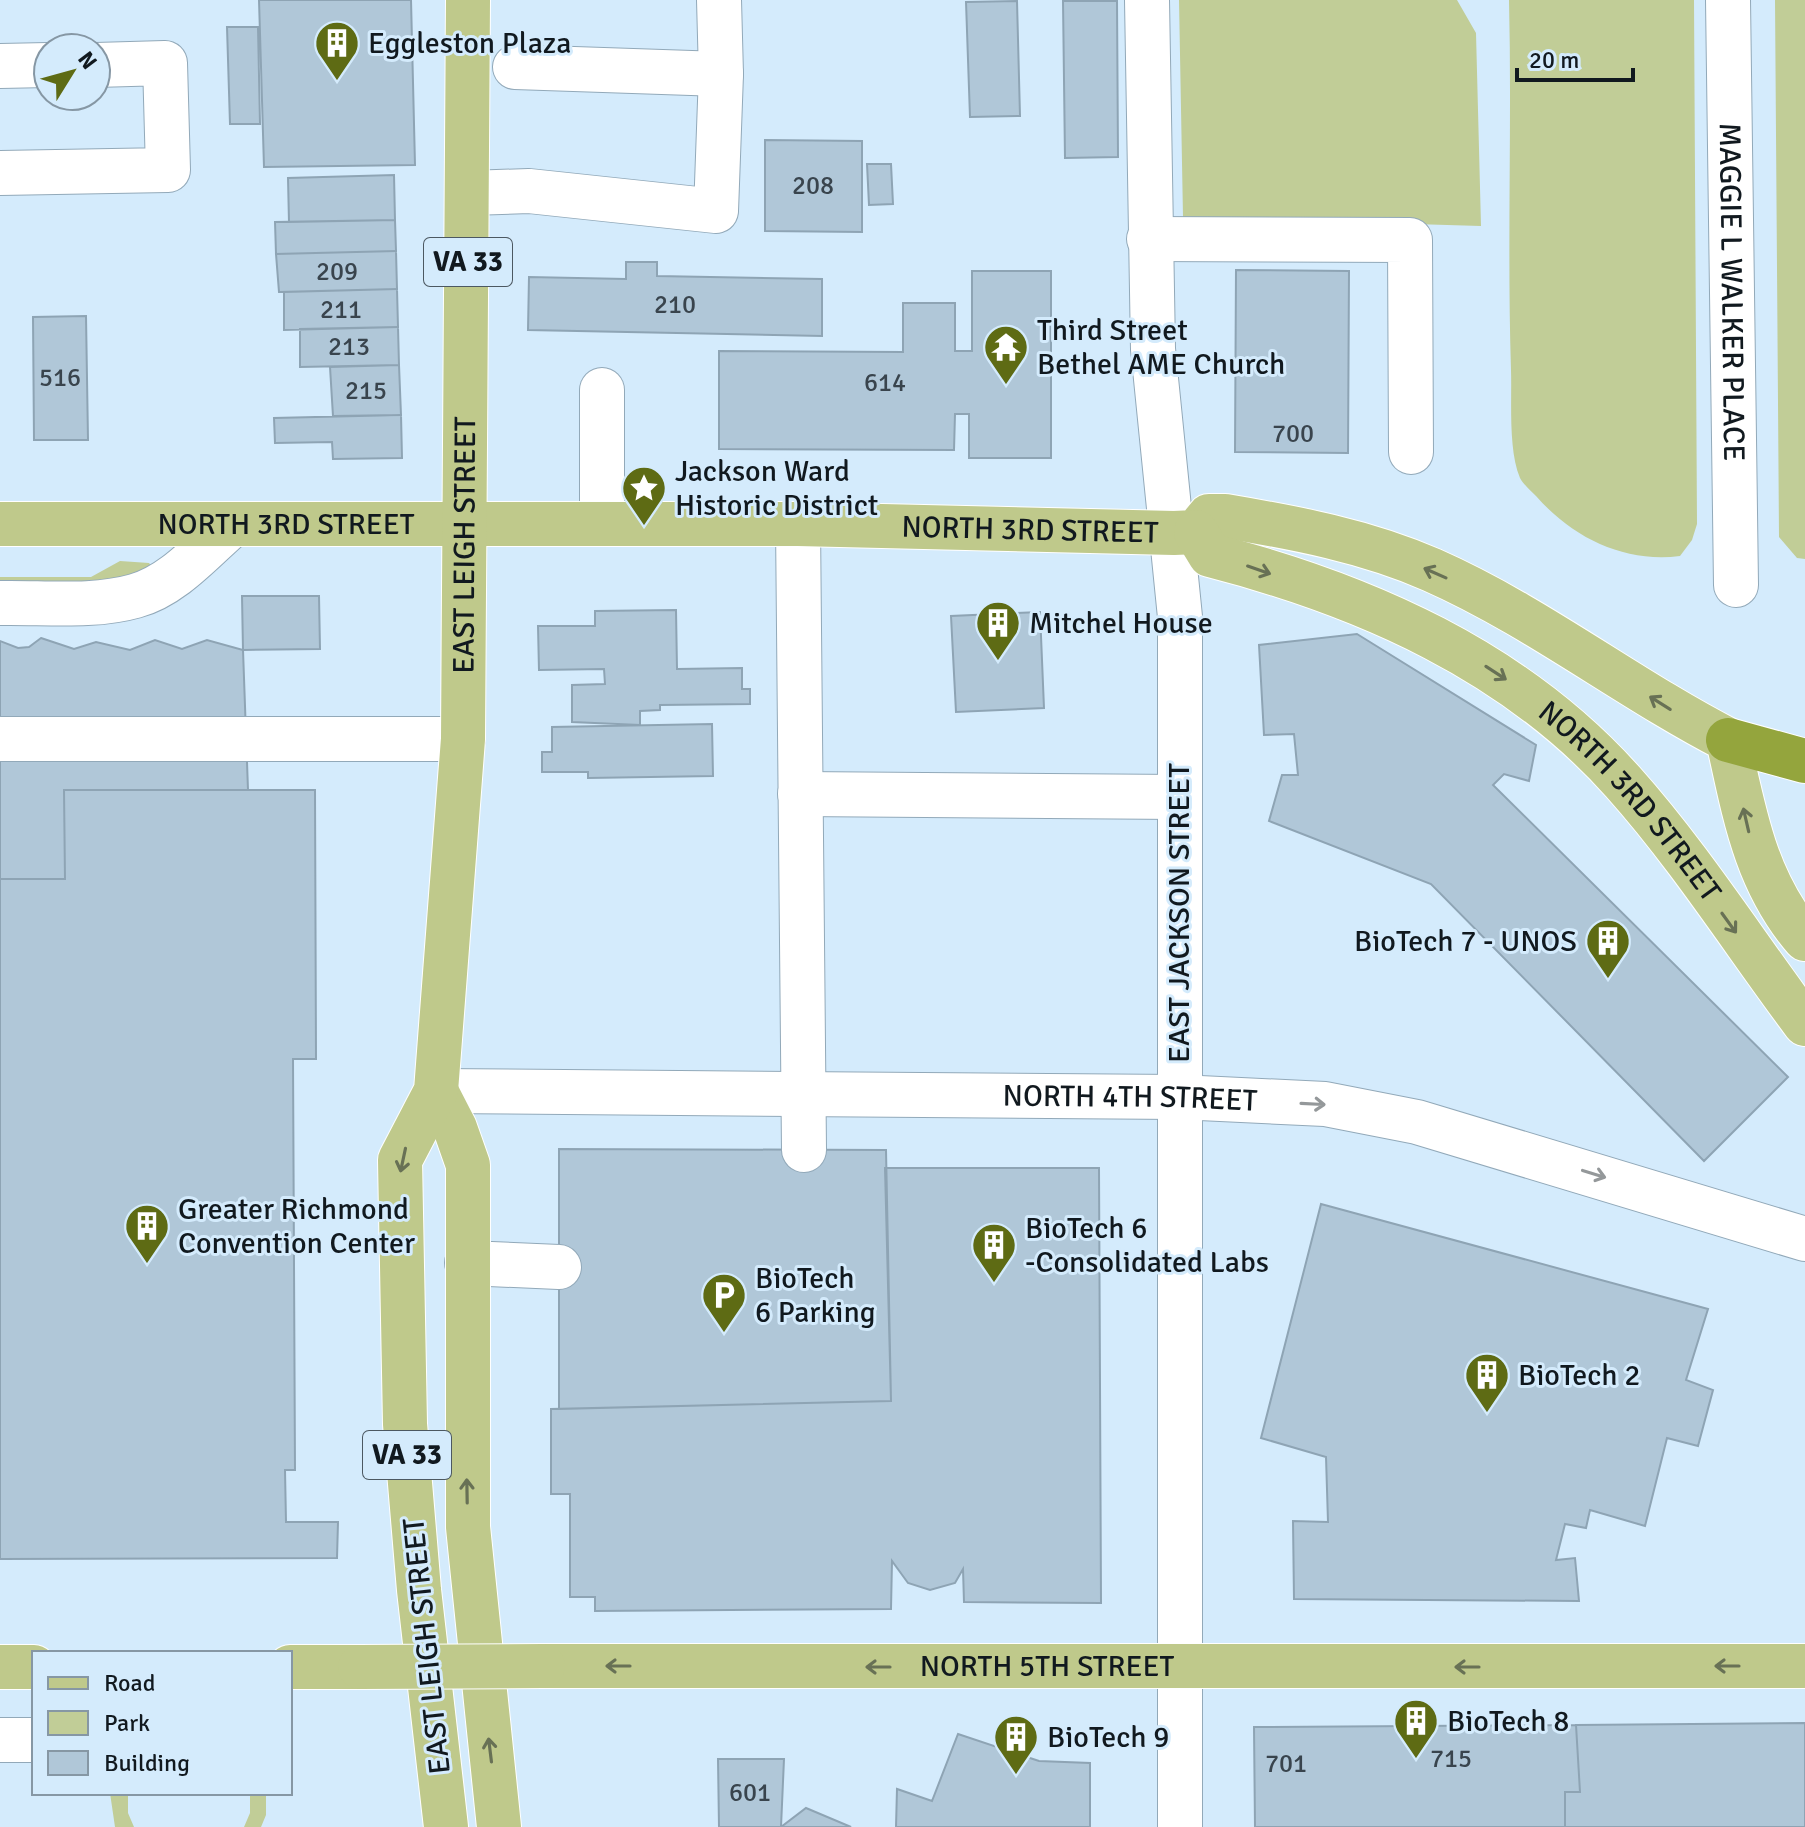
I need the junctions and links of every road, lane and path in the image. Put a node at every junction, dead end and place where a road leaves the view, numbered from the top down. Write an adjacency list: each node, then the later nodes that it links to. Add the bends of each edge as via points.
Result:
1 (468, 0): 11 (main road, EAST LEIGH STREET / VA 33)
2 (719, 0): 9 (street)
3 (1147, 0): 12 (street, EAST JACKSON STREET)
4 (1728, 0): 21 (street, MAGGIE L WALKER PLACE)
5 (32, 65): 7 (street)
6 (112, 65): 10 (street, via 165,63 168,170)
7 (0, 66)
8 (515, 67): 9 (street)
9 (721, 74): 11 (street, via 716,211 529,191)
10 (0, 173)
11 (469, 193): 17 (main road, EAST LEIGH STREET / VA 33)
12 (1149, 239): 14 (street, via 1410,240); 20 (street, EAST JACKSON STREET, via 1153,349)
13 (602, 390): 18 (street)
14 (1411, 452)
15 (0, 524): 16 (main road, NORTH 3RD STREET)
16 (233, 524): 17 (main road, NORTH 3RD STREET); 22 (street, via 179,572 136,596)
17 (467, 524): 18 (main road, NORTH 3RD STREET); 24 (main road, EAST LEIGH STREET / VA 33)
18 (602, 524): 19 (main road, NORTH 3RD STREET)
19 (798, 524): 20 (main road, NORTH 3RD STREET); 27 (street)
20 (1185, 533): 25 (main road, NORTH 3RD STREET, one-way to 20, via 1506,607 1431,570 1328,535 1225,516 1209,516); 28 (street, EAST JACKSON STREET); 30 (main road, NORTH 3RD STREET, one-way to 30, via 1210,555 1425,631 1501,675 1549,712 1623,782)
21 (1736, 585)
22 (0, 603)
23 (0, 739): 24 (street)
24 (463, 739): 31 (main road, EAST LEIGH STREET / VA 33)
25 (1728, 740): 26 (highway); 29 (main road, one-way to 25, via 1755,855)
26 (1805, 761)
27 (800, 794): 28 (street); 32 (street)
28 (1179, 797): 33 (street, EAST JACKSON STREET)
29 (1805, 939)
30 (1805, 1024)
31 (436, 1091): 32 (street, NORTH 4TH STREET); 36 (main road, EAST LEIGH STREET / VA 33, via 468,1165); 45 (main road, EAST LEIGH STREET / VA 33, one-way to 45, via 400,1160 402,1368 419,1590)
32 (802, 1095): 33 (street, NORTH 4TH STREET); 34 (street)
33 (1179, 1097): 35 (street, NORTH 4TH STREET, one-way to 35, via 1325,1104 1417,1122); 42 (street, EAST JACKSON STREET)
34 (804, 1150)
35 (1805, 1239)
36 (467, 1263): 37 (street); 46 (main road, EAST LEIGH STREET / VA 33, one-way to 36, via 468,1527)
37 (559, 1267)
38 (1805, 1666): 42 (main road, NORTH 5TH STREET, one-way to 42)
39 (0, 1667): 40 (main road)
40 (32, 1667)
41 (292, 1667): 42 (main road, NORTH 5TH STREET, one-way to 41, bridge)
42 (1180, 1667): 47 (street, EAST JACKSON STREET)
43 (0, 1740): 44 (street)
44 (32, 1740)
45 (446, 1827)
46 (499, 1827)
47 (1180, 1827)

